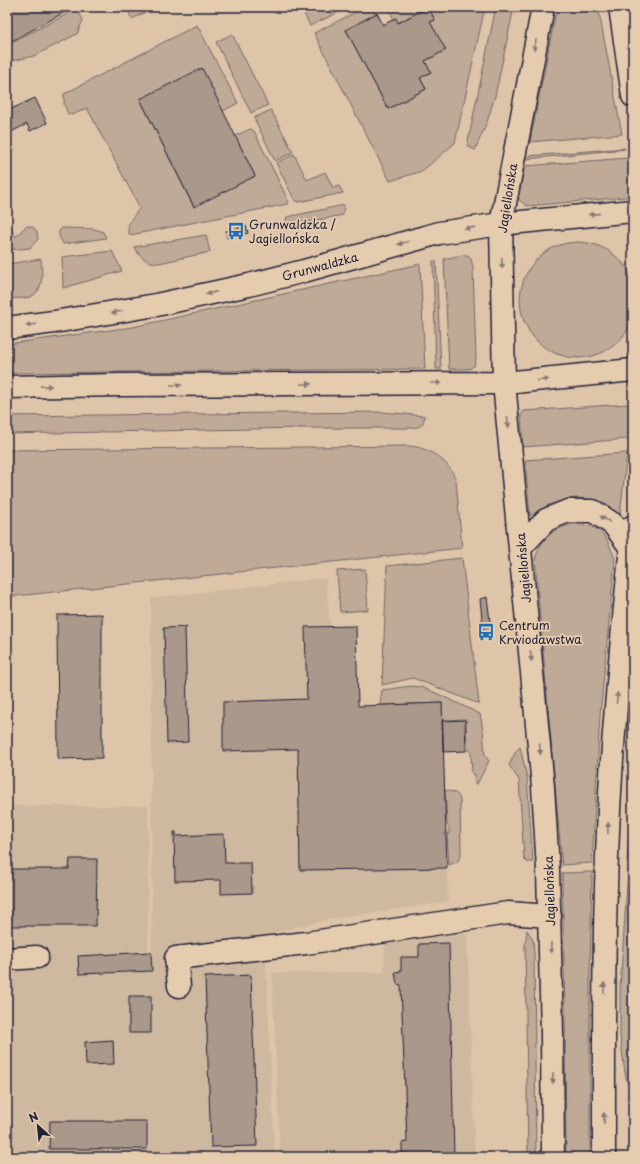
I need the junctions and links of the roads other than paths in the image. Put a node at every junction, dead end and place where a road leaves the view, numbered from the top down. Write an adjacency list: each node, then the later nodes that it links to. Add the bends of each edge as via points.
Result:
1 (543, 7): 5 (street, Jagiellońska, one-way to 5)
2 (620, 7): 3 (street)
3 (633, 96)
4 (633, 211): 5 (street, Grunwaldzka, one-way to 5)
5 (501, 224): 6 (street, Grunwaldzka, one-way to 6, via 439,233 249,285 156,305); 8 (street, Jagiellońska, one-way to 8)
6 (7, 328)
7 (633, 370): 8 (street, one-way to 7)
8 (504, 383): 9 (street, one-way to 8); 11 (street, Jagiellońska, one-way to 11)
9 (7, 387)
10 (633, 526): 12 (street)
11 (521, 547): 12 (street, one-way to 11, via 613,524 593,511 568,511 546,520); 13 (street, Jagiellońska, one-way to 13, via 543,787)
12 (631, 548): 18 (street, one-way to 12, via 604,1012 610,791)
13 (550, 916): 16 (street, via 508,913 306,943 176,958); 17 (street, Jagiellońska, one-way to 17)
14 (37, 957): 15 (street)
15 (7, 959)
16 (179, 986)
17 (553, 1157)
18 (604, 1157)

